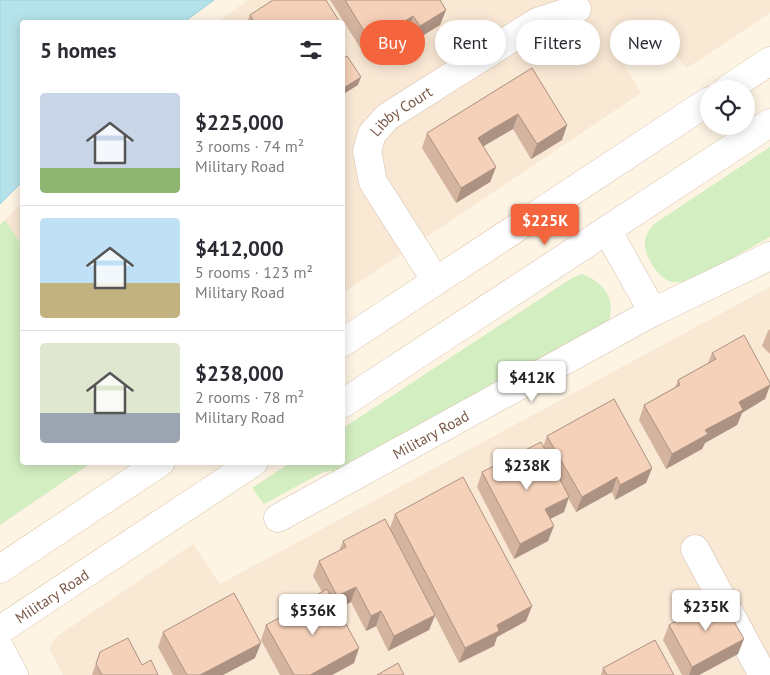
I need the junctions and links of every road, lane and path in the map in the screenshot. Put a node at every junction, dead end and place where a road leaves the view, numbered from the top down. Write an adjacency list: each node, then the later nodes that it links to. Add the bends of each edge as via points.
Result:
1 (577, 9): 8 (main road, Libby Court, via 537,22 387,116 372,134 367,151 373,182)
2 (770, 61): 3 (main road)
3 (742, 80)
4 (700, 107): 8 (main road)
5 (770, 123): 6 (main road)
6 (607, 230): 9 (main road); 11 (main road)
7 (770, 256): 9 (main road, Military Road)
8 (436, 281): 10 (main road)
9 (653, 312): 14 (main road, Military Road)
10 (345, 342)
11 (345, 402)
12 (157, 465): 16 (main road)
13 (249, 465): 17 (main road, Military Road)
14 (278, 518)
15 (695, 549): 20 (main road)
16 (0, 568)
17 (0, 630)
18 (0, 648): 19 (main road)
19 (14, 675)
20 (763, 675)

